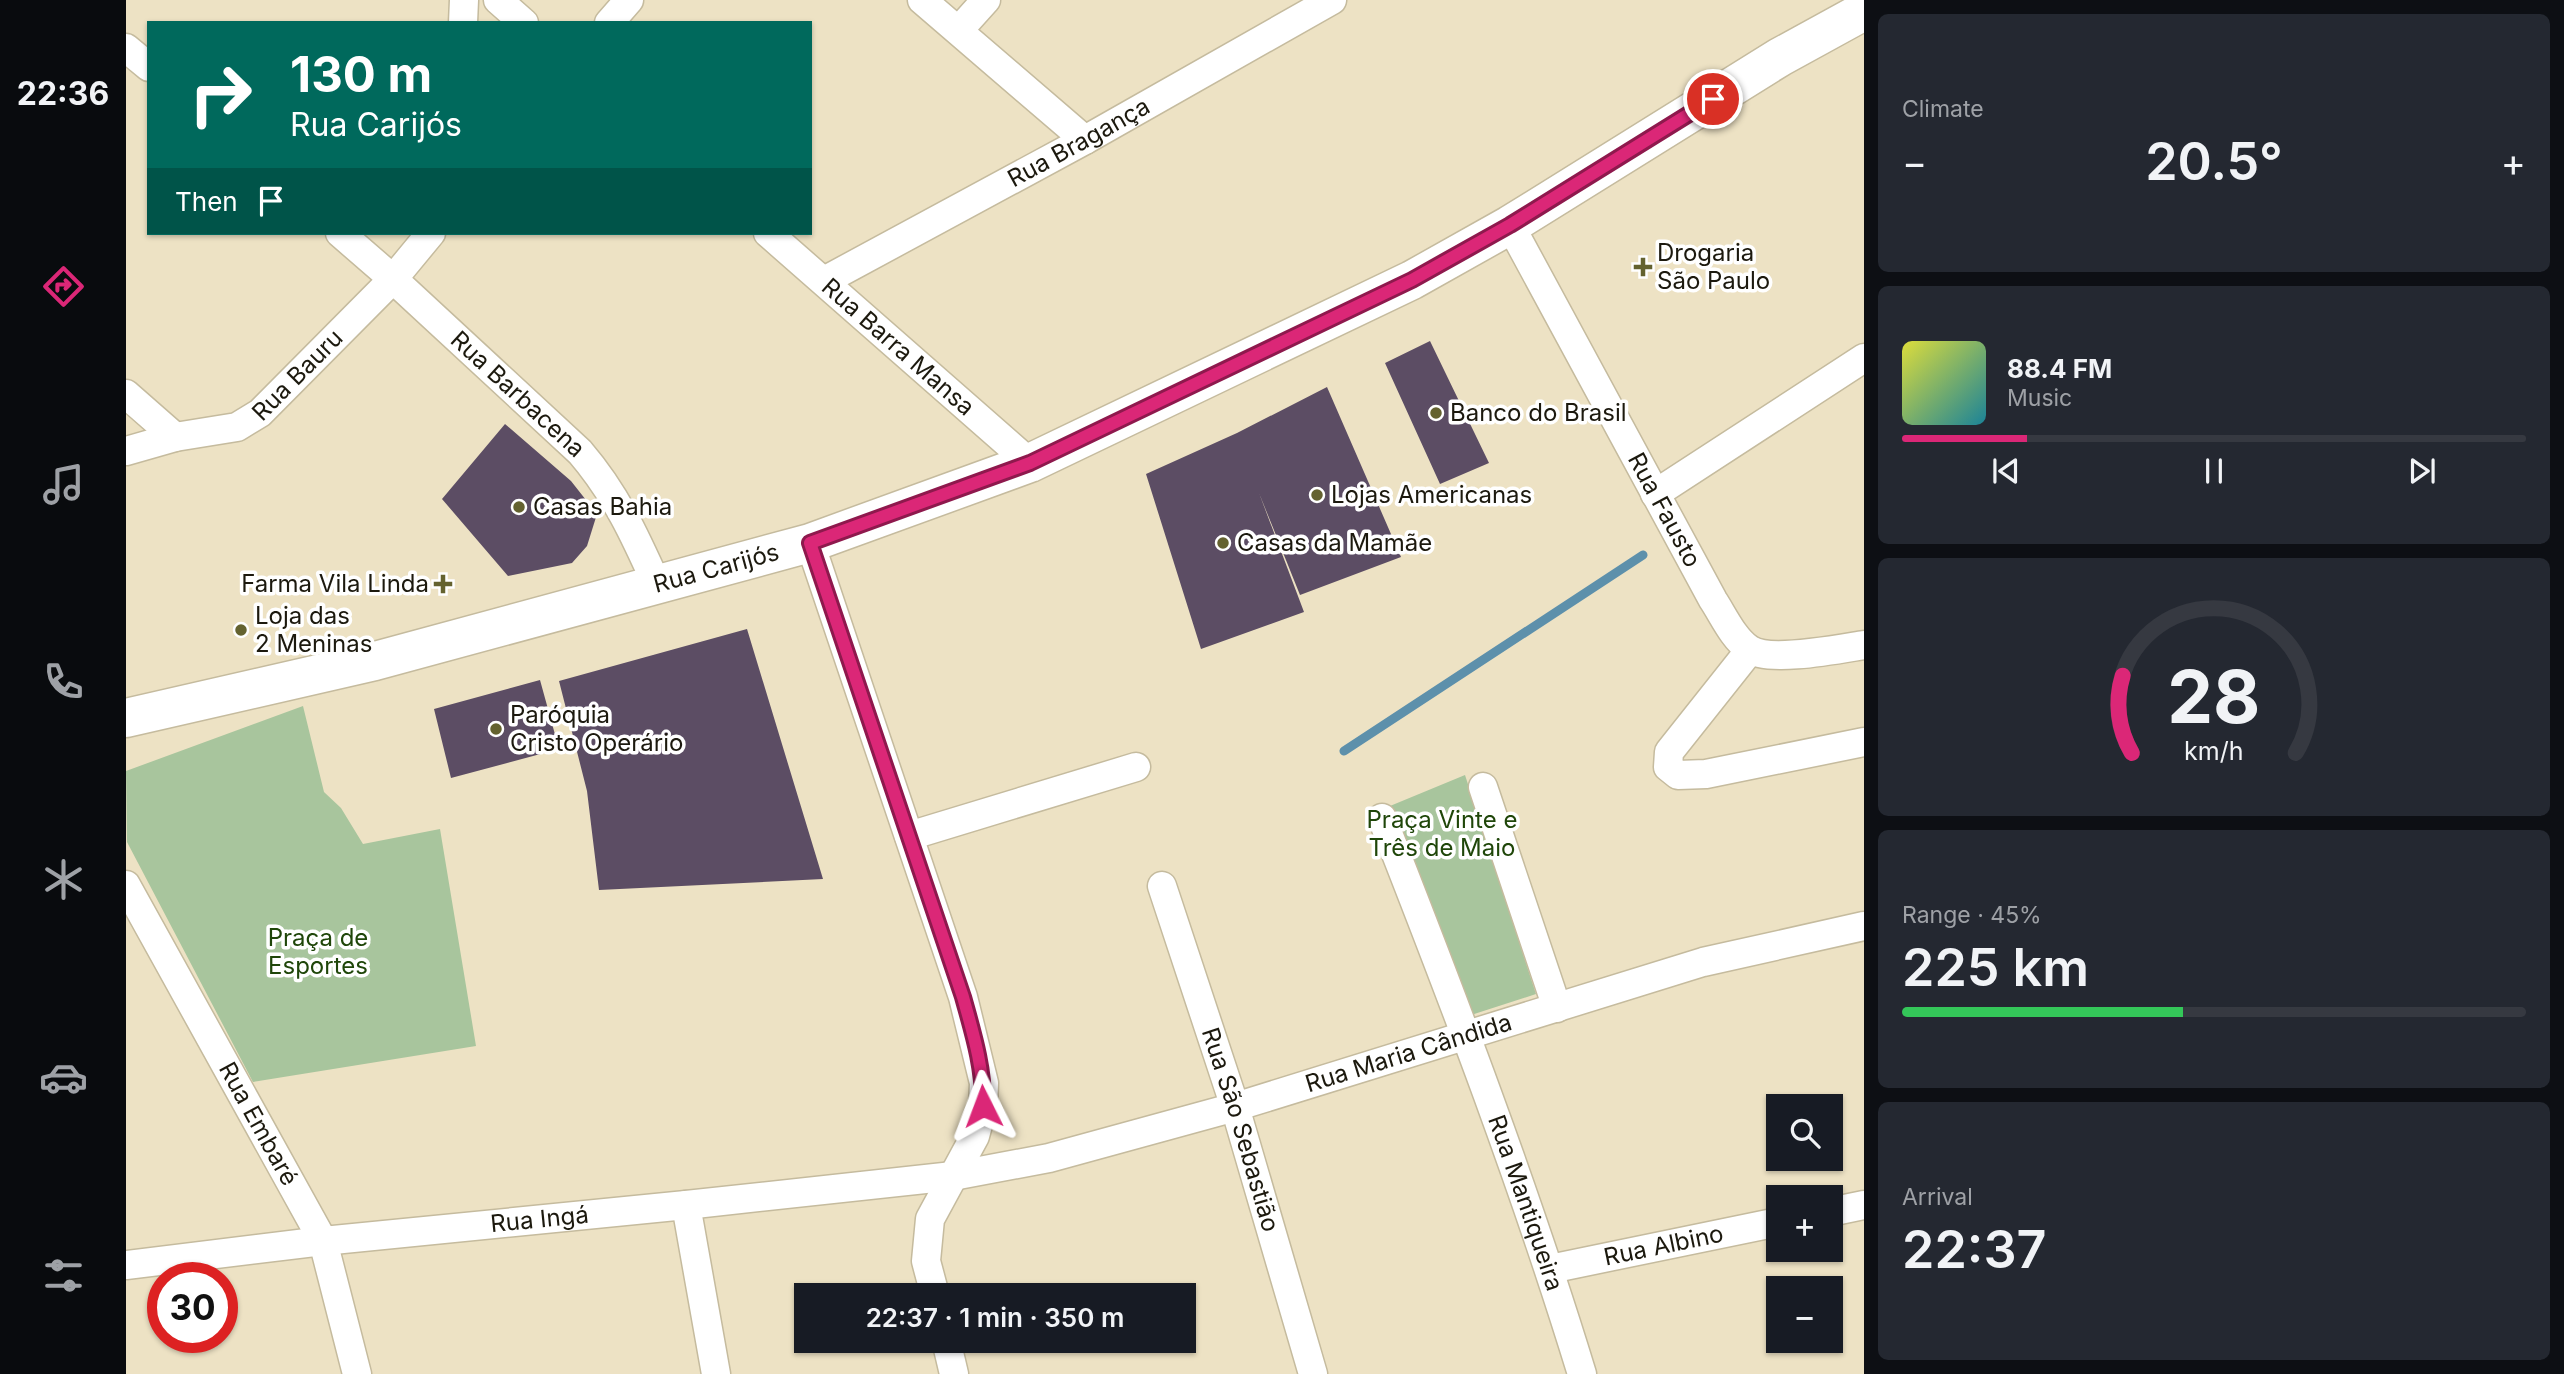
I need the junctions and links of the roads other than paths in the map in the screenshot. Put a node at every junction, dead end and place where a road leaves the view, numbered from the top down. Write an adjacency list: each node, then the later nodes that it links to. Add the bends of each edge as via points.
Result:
1 (464, 0): 8 (street)
2 (498, 0): 9 (street)
3 (629, 0): 10 (street)
4 (922, 0): 11 (street)
5 (986, 0): 11 (street)
6 (1332, 0): 14 (street, Rua Bragança)
7 (1864, 11): 15 (main road, Rua Carijós, via 1780,57)
8 (463, 21)
9 (521, 21)
10 (611, 21)
11 (959, 30): 14 (street)
12 (126, 48): 13 (street)
13 (147, 65)
14 (1085, 140): 20 (street, Rua Bragança)
15 (1510, 225): 25 (main road, Rua Carijós, via 1412,280); 26 (street, Rua Fausto)
16 (342, 235): 19 (street, Rua Barbacena)
17 (429, 235): 19 (street, Rua Bauru)
18 (770, 235): 20 (street, Rua Barra Mansa)
19 (393, 279): 23 (street, Rua Bauru, via 260,413 237,427); 28 (street, Rua Barbacena, via 580,452 603,479 629,523)
20 (824, 281): 25 (street, Rua Barra Mansa)
21 (1864, 358): 26 (street)
22 (126, 394): 23 (street)
23 (175, 437): 24 (street, Rua Bauru)
24 (126, 451)
25 (1030, 463): 27 (main road, Rua Carijós)
26 (1655, 494): 30 (street, Rua Fausto, via 1713,600)
27 (810, 543): 28 (main road, Rua Carijós); 36 (street)
28 (657, 585): 31 (main road, Rua Carijós, via 375,661)
29 (1864, 645): 30 (street, via 1774,655)
30 (1750, 650): 32 (street, via 1670,752 1668,767 1678,775 1706,774)
31 (126, 718)
32 (1864, 742)
33 (1136, 766): 36 (street)
34 (1483, 787): 40 (street)
35 (1382, 818): 41 (street, Rua Mantiqueira)
36 (909, 836): 43 (street, via 963,997 984,1083 975,1136)
37 (126, 886): 48 (street, Rua Embaré)
38 (1162, 886): 42 (street, Rua São Sebastião)
39 (1864, 926): 40 (street, Rua Maria Cândida, via 1703,962)
40 (1557, 1008): 41 (street, Rua Maria Cândida)
41 (1467, 1035): 42 (street, Rua Maria Cândida); 50 (street, Rua Mantiqueira)
42 (1235, 1107): 43 (street, Rua Maria Cândida, via 1049,1158); 56 (street, Rua São Sebastião)
43 (953, 1175): 44 (street, Rua Ingá); 51 (street, via 930,1219 926,1261)
44 (686, 1205): 48 (street, Rua Ingá); 54 (street)
45 (1864, 1205): 46 (street)
46 (1843, 1209)
47 (1766, 1225): 50 (street, Rua Albino)
48 (323, 1241): 49 (street, Rua Ingá); 53 (street, Rua Embaré)
49 (126, 1265)
50 (1550, 1269): 57 (street, Rua Mantiqueira)
51 (931, 1283)
52 (949, 1353): 55 (street)
53 (357, 1374)
54 (716, 1374)
55 (954, 1374)
56 (1313, 1374)
57 (1582, 1374)

